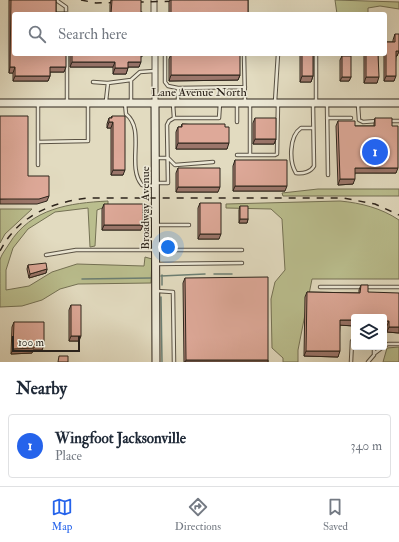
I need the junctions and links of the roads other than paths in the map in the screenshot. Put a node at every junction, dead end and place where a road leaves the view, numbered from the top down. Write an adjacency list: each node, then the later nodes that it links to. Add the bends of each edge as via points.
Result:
1 (56, 0): 3 (lane, via 66,7)
2 (154, 0): 4 (street)
3 (66, 12)
4 (154, 12)
5 (67, 56): 22 (lane)
6 (155, 56): 11 (street, Broadway Avenue)
7 (165, 56): 16 (lane, via 165,82 168,86)
8 (244, 56): 15 (lane)
9 (278, 56): 17 (lane)
10 (316, 56): 18 (lane)
11 (155, 71): 12 (lane, via 140,72); 26 (street, Broadway Avenue)
12 (131, 80): 14 (lane); 25 (lane)
13 (93, 82): 14 (lane)
14 (108, 83): 24 (lane)
15 (245, 87): 16 (lane); 30 (lane)
16 (178, 88): 27 (lane)
17 (276, 102): 18 (main road, Lane Avenue North); 30 (main road, Lane Avenue North); 43 (lane, via 277,154)
18 (315, 102): 19 (main road, Lane Avenue North); 40 (lane)
19 (327, 102): 31 (main road, Lane Avenue North); 34 (lane)
20 (0, 103): 21 (main road, Lane Avenue North)
21 (38, 103): 22 (main road, Lane Avenue North); 41 (lane)
22 (67, 103): 23 (main road, Lane Avenue North)
23 (88, 103): 24 (main road, Lane Avenue North); 41 (lane, via 88,141)
24 (106, 103): 25 (main road, Lane Avenue North)
25 (128, 103): 26 (main road, Lane Avenue North); 49 (lane, via 126,114 134,127 136,173 139,182 142,185)
26 (155, 103): 27 (main road, Lane Avenue North); 44 (main road, Broadway Avenue)
27 (176, 103): 28 (main road, Lane Avenue North); 33 (lane)
28 (220, 103): 29 (main road, Lane Avenue North); 33 (lane, via 219,118)
29 (237, 103): 30 (main road, Lane Avenue North); 38 (lane)
30 (247, 103): 43 (lane)
31 (358, 103): 32 (main road, Lane Avenue North); 39 (lane, via 359,120)
32 (399, 103)
33 (174, 118): 45 (lane, via 167,125)
34 (327, 118): 35 (lane); 48 (lane)
35 (351, 118)
36 (388, 121): 37 (lane)
37 (399, 121)
38 (237, 122)
39 (382, 122)
40 (313, 128): 40 (lane, via 314,166 312,170 296,173 293,138 300,128)
41 (38, 142): 47 (lane)
42 (237, 155): 43 (lane)
43 (250, 155)
44 (155, 158): 45 (lane); 49 (main road, Broadway Avenue)
45 (168, 158): 46 (lane, via 175,165); 49 (lane, via 168,183)
46 (213, 162)
47 (38, 165)
48 (328, 175)
49 (156, 185): 50 (main road, Broadway Avenue)
50 (156, 216): 51 (main road, Broadway Avenue); 53 (lane, via 146,216 146,239)
51 (156, 225): 52 (lane); 53 (main road, Broadway Avenue)
52 (188, 225)
53 (156, 239): 55 (main road, Broadway Avenue)
54 (242, 250): 55 (lane)
55 (156, 251): 56 (lane, via 76,250); 58 (main road, Broadway Avenue)
56 (46, 255)
57 (242, 263): 58 (lane)
58 (156, 264): 61 (main road, Broadway Avenue)
59 (320, 287): 60 (lane)
60 (399, 287)
61 (156, 291): 67 (main road, Broadway Avenue); 68 (lane, via 173,292)
62 (387, 344): 63 (lane)
63 (399, 344)
64 (352, 350): 69 (lane)
65 (378, 350): 66 (lane)
66 (374, 353): 70 (lane)
67 (156, 362)
68 (174, 362)
69 (351, 362)
70 (368, 362)

